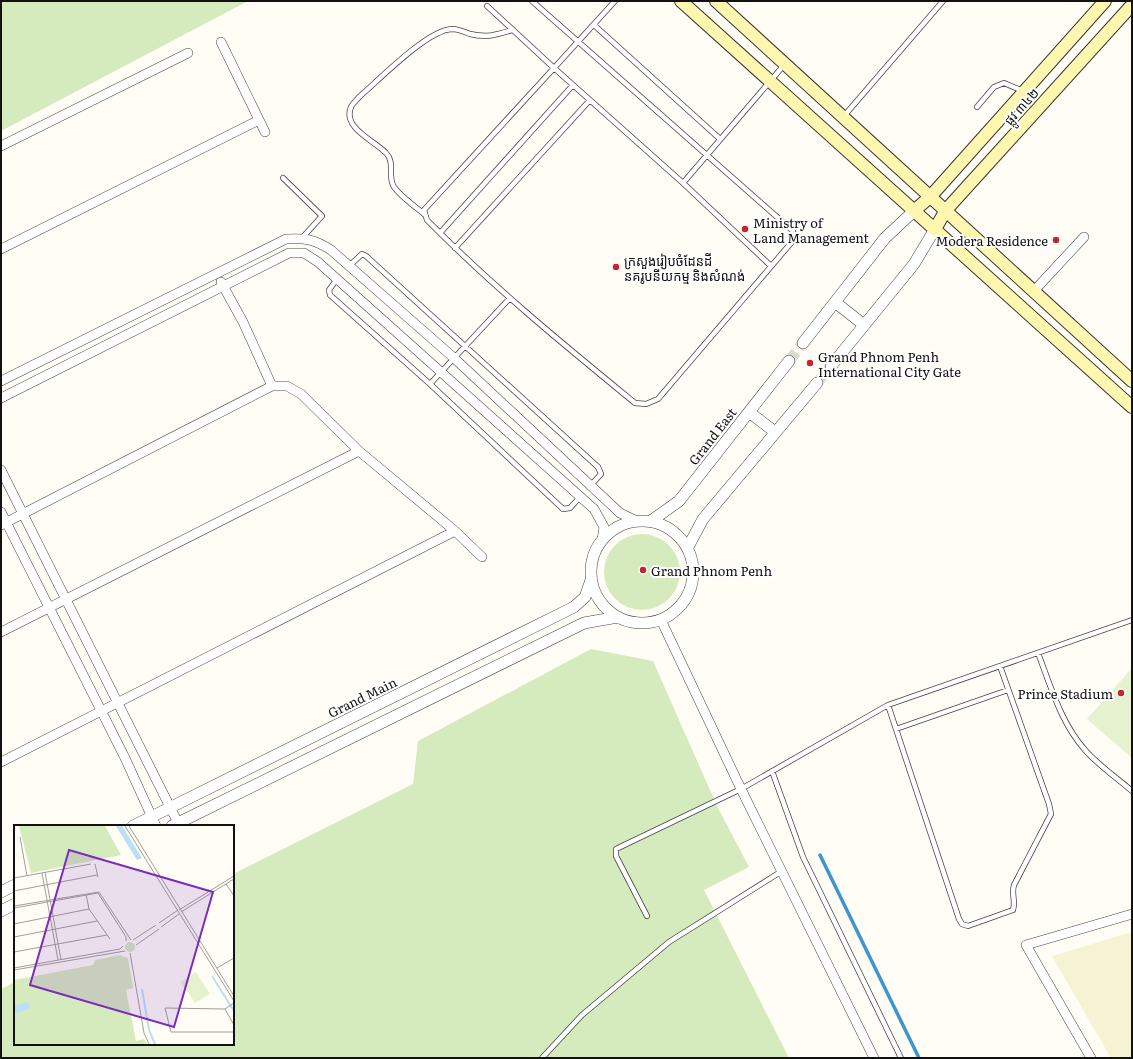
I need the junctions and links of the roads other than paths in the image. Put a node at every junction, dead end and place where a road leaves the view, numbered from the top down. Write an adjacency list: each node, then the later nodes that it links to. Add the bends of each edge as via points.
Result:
1 (532, 1): 12 (lane)
2 (615, 1): 9 (lane)
3 (681, 1): 16 (main road)
4 (716, 1): 14 (main road)
5 (943, 1): 21 (lane)
6 (1105, 1): 18 (main road, ផ្លូវ ៣៤២)
7 (1132, 5): 31 (main road, ផ្លូវ ៣៤២)
8 (487, 6): 10 (lane)
9 (594, 25): 12 (lane); 24 (lane)
10 (512, 30): 15 (lane); 32 (lane, via 492,37 453,29 439,32 359,97 351,107 350,117 353,126 386,152 391,160 390,177 394,187)
11 (221, 42): 22 (street)
12 (578, 42): 15 (lane); 26 (lane)
13 (188, 53): 25 (street)
14 (785, 64): 16 (lane); 21 (main road)
15 (554, 68): 17 (lane); 32 (lane, via 424,210)
16 (771, 82): 24 (lane); 30 (main road)
17 (573, 85): 19 (lane); 34 (lane)
18 (1023, 91): 20 (lane, via 1004,83 994,87); 29 (main road, ផ្លូវ ៣៤២)
19 (590, 100): 28 (lane); 37 (lane)
20 (977, 107)
21 (843, 117): 29 (main road)
22 (259, 120): 23 (street); 38 (street)
23 (265, 132)
24 (720, 139): 26 (lane)
25 (1, 146)
26 (708, 154): 28 (lane); 41 (lane, via 793,231 791,243)
27 (283, 178): 36 (lane, via 322,216)
28 (684, 183): 41 (lane)
29 (930, 197): 30 (main road, ផ្លូវ ៣៤២); 31 (main road)
30 (915, 210): 33 (main road); 47 (street, via 885,238)
31 (946, 210): 33 (main road, ផ្លូវ ៣៤២); 45 (main road)
32 (424, 214): 34 (lane)
33 (935, 229): 48 (street, via 914,264); 61 (main road)
34 (440, 233): 37 (lane)
35 (1084, 237): 45 (street)
36 (302, 238): 39 (street); 40 (street, via 317,241); 42 (street, via 286,240)
37 (455, 248): 46 (lane)
38 (1, 250)
39 (300, 252): 43 (street, via 318,262); 44 (street, via 290,253)
40 (349, 266): 43 (street); 50 (lane, via 358,256 366,256); 51 (street)
41 (771, 266): 46 (lane, via 658,399 646,404 635,403)
42 (217, 274): 44 (street); 56 (street)
43 (337, 279): 54 (street); 58 (lane, via 328,290 330,295)
44 (223, 286): 59 (street, via 243,322); 60 (street)
45 (1033, 292): 55 (main road)
46 (510, 299): 50 (lane)
47 (835, 302): 48 (street); 49 (street)
48 (864, 325): 53 (street)
49 (803, 343)
50 (465, 347): 51 (lane); 66 (lane, via 598,467 601,474)
51 (454, 358): 54 (lane); 66 (street)
52 (789, 361): 62 (street, Grand East)
53 (831, 366)
54 (442, 371): 58 (lane); 67 (street)
55 (1130, 376)
56 (1, 380)
57 (817, 383): 63 (street)
58 (430, 384): 67 (lane, via 563,509 570,508)
59 (272, 386): 64 (street, via 287,386 301,394); 69 (street)
60 (1, 398)
61 (1132, 407)
62 (749, 412): 63 (street); 71 (street, Grand East, via 679,501)
63 (775, 432): 75 (street, via 703,518)
64 (359, 451): 73 (street); 78 (street)
65 (1, 470): 69 (street)
66 (591, 485): 70 (street, via 620,513)
67 (580, 496): 74 (street, via 600,518 604,526)
68 (1, 512): 72 (street)
69 (23, 514): 72 (street); 78 (street)
70 (637, 521): 71 (street); 74 (street, via 621,525)
71 (651, 521): 75 (street, via 678,534)
72 (4, 523): 79 (street)
73 (455, 531): 76 (street); 87 (street)
74 (602, 540): 77 (street, via 591,562)
75 (688, 547): 81 (street, via 694,574 691,588 676,610)
76 (482, 557)
77 (591, 580): 80 (street, via 597,597 606,609); 95 (street, Grand Main, via 585,597 574,607)
78 (66, 600): 79 (street); 87 (street)
79 (50, 608): 83 (street); 89 (street)
80 (618, 617): 81 (street, via 632,622 647,623); 97 (street, via 584,623)
81 (661, 620): 93 (street)
82 (1132, 620): 84 (lane)
83 (1, 632)
84 (1038, 653): 85 (lane); 94 (lane, via 1060,713 1075,738 1085,751)
85 (1000, 666): 86 (lane); 88 (lane)
86 (1008, 690): 90 (lane); 90 (lane, via 1051,814 1014,885 1012,891 1015,904 1013,910 1007,914 968,926 962,924)
87 (118, 704): 89 (street); 95 (street)
88 (888, 705): 90 (lane); 92 (lane)
89 (102, 712): 91 (street); 96 (street)
90 (896, 729)
91 (1, 762)
92 (772, 771): 93 (lane); 108 (lane, via 803,858)
93 (741, 789): 99 (street); 105 (lane, via 616,850 616,856)
94 (1132, 791)
95 (170, 808): 96 (street, Grand Main); 97 (street)
96 (154, 822): 98 (street, Grand Main)
97 (175, 824)
98 (138, 825)
99 (782, 871): 106 (lane, via 668,942 582,1016); 107 (street)
100 (14, 886): 101 (street)
101 (1, 892)
102 (14, 904): 103 (street)
103 (1, 911)
104 (1132, 914): 109 (street, via 1026,945)
105 (647, 916)
106 (542, 1058)
107 (874, 1058)
108 (901, 1058)
109 (1091, 1058)

